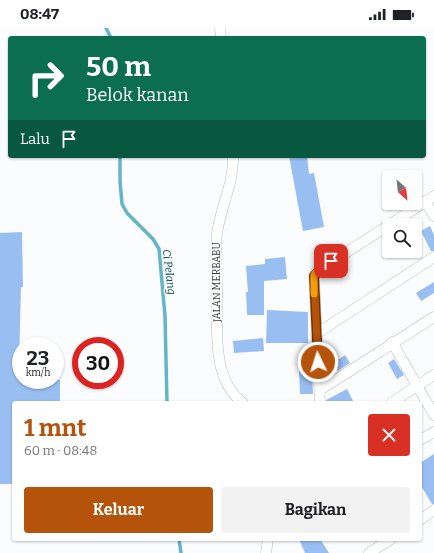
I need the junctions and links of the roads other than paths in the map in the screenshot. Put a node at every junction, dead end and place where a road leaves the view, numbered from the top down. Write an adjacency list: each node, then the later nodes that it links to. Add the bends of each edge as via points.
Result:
1 (233, 158): 11 (street, JALAN MERBABU, via 234,172 217,234 218,351 224,377 230,390)
2 (430, 198): 3 (street); 6 (street, via 316,272)
3 (434, 216)
4 (434, 257): 6 (street)
5 (434, 317): 7 (street)
6 (316, 334): 10 (street)
7 (392, 342): 9 (street); 10 (street)
8 (434, 375): 9 (street)
9 (417, 386): 13 (street); 14 (street)
10 (320, 390): 12 (street)
11 (241, 401)
12 (320, 401)
13 (394, 401)
14 (434, 415)
15 (434, 432): 16 (street)
16 (422, 439)
17 (434, 510): 18 (street)
18 (422, 519)
19 (268, 541): 21 (street)
20 (385, 541): 22 (street)
21 (266, 553)
22 (369, 553)

